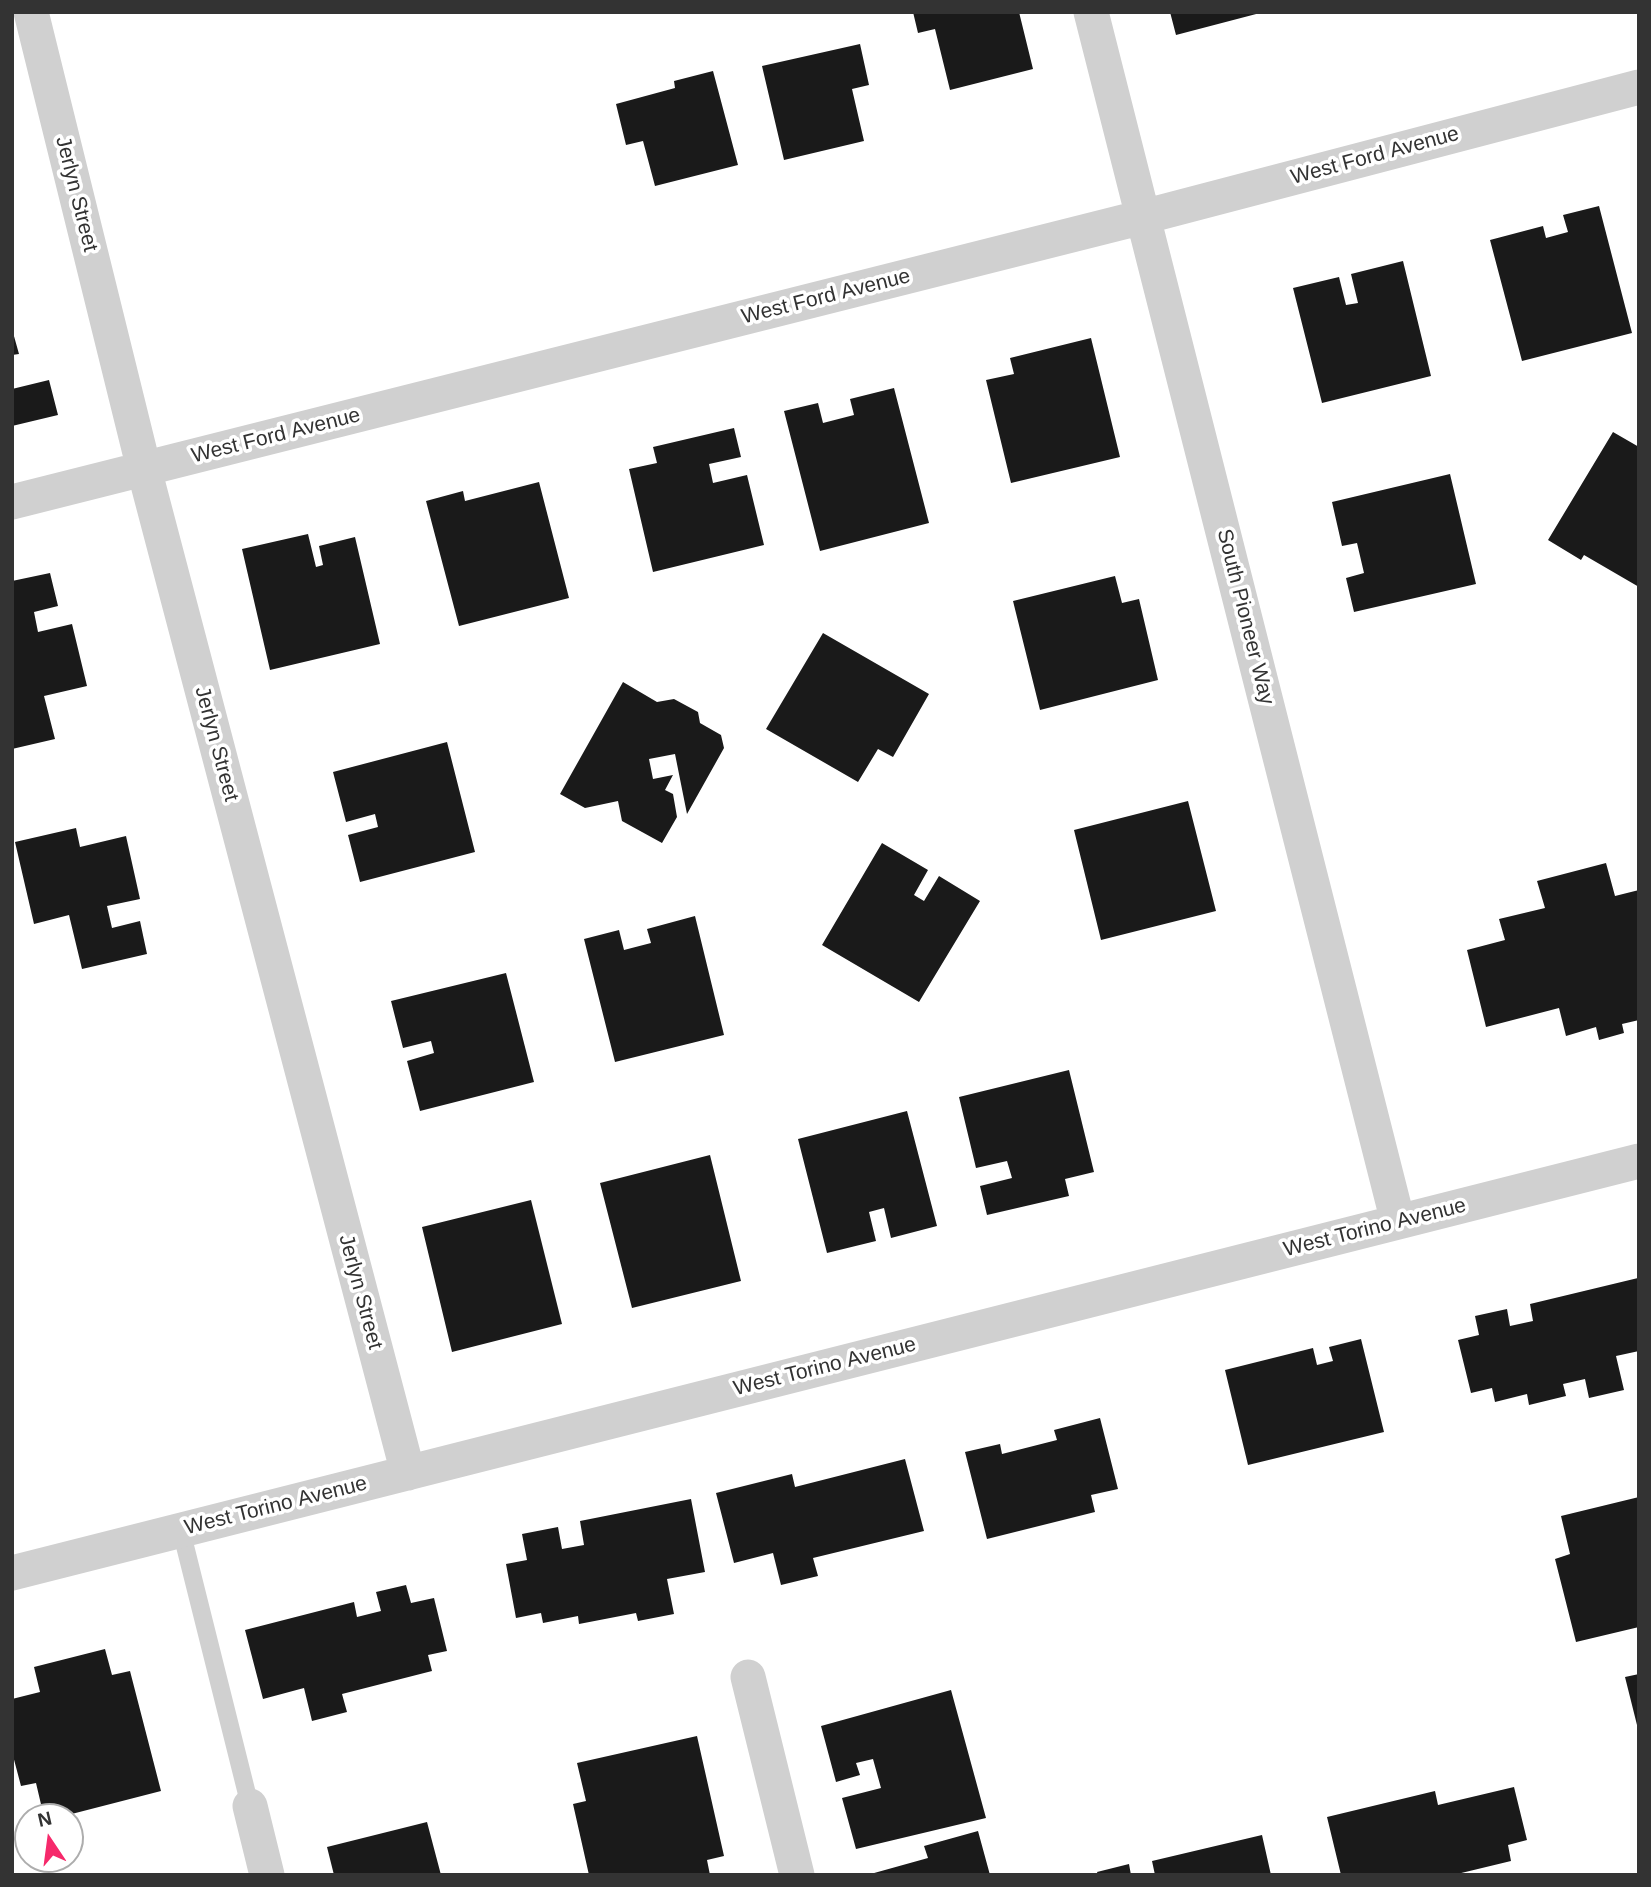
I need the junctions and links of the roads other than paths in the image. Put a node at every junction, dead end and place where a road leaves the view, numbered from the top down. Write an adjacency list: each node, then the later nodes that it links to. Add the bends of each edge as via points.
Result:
1 (31, 12): 5 (street, Jerlyn Street)
2 (1091, 12): 4 (street, South Pioneer Way)
3 (1639, 87): 4 (street, West Ford Avenue)
4 (1143, 217): 5 (street, West Ford Avenue); 8 (street, South Pioneer Way)
5 (144, 469): 6 (street, West Ford Avenue); 9 (street, Jerlyn Street)
6 (12, 502)
7 (1639, 1161): 8 (street, West Torino Avenue)
8 (1398, 1222): 9 (street, West Torino Avenue)
9 (408, 1473): 10 (street, West Torino Avenue)
10 (181, 1530): 11 (street, West Torino Avenue); 13 (lane)
11 (12, 1573)
12 (748, 1677): 15 (street)
13 (250, 1806): 14 (street)
14 (267, 1875)
15 (797, 1875)

